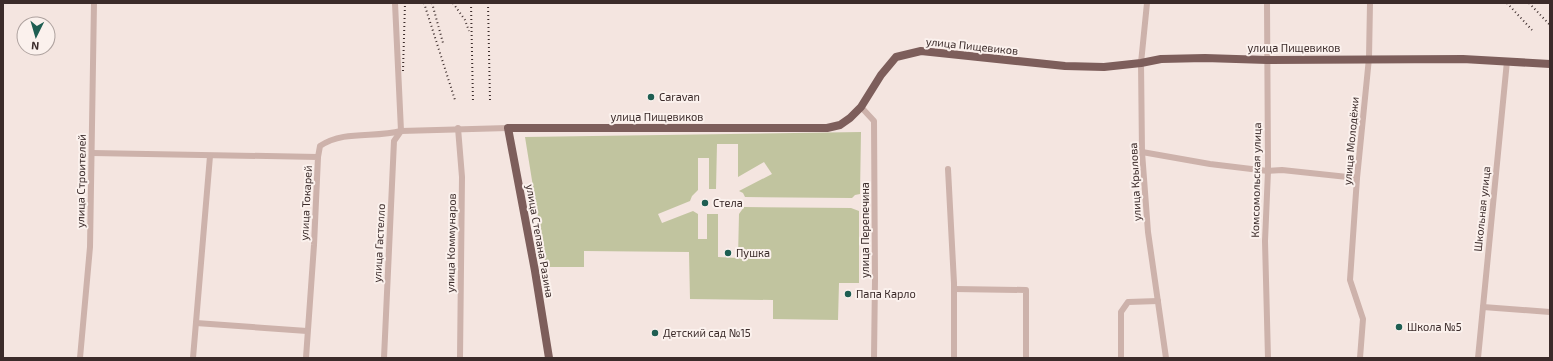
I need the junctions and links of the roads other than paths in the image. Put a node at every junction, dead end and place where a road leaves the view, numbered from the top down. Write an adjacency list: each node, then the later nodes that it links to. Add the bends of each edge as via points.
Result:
1 (94, 3): 16 (street, улица Строителей)
2 (395, 3): 14 (street)
3 (1147, 3): 9 (street, улица Крылова)
4 (1267, 3): 7 (street, Комсомольская улица)
5 (1370, 3): 6 (street, улица Молодёжи)
6 (1369, 58): 7 (main road, улица Пищевиков); 8 (main road, улица Пищевиков); 21 (street, улица Молодёжи)
7 (1267, 60): 9 (main road, улица Пищевиков, via 1161,59); 20 (street, Комсомольская улица)
8 (1507, 61): 10 (main road, улица Пищевиков); 24 (street, Школьная улица)
9 (1141, 63): 11 (main road, улица Пищевиков, via 1104,67 1064,66 921,51 896,57); 15 (street, улица Крылова)
10 (1550, 64)
11 (861, 107): 13 (main road, улица Пищевиков, via 840,125 828,128); 34 (street, улица Перепечина, via 874,121 875,140)
12 (458, 128): 13 (street, улица Пищевиков); 14 (street, улица Пищевиков); 32 (street, улица Коммунаров, via 462,177)
13 (508, 128): 33 (main road, улица Степана Разина, via 535,271)
14 (401, 130): 18 (street, улица Пищевиков, via 388,134 341,136 320,146); 31 (street, улица Гастелло, via 394,141)
15 (1142, 152): 20 (street); 23 (street, улица Крылова, via 1148,232)
16 (92, 153): 17 (street, улица Токарей); 28 (street, улица Строителей, via 90,247)
17 (210, 156): 18 (street, улица Токарей); 26 (street)
18 (318, 157): 27 (street, улица Токарей)
19 (948, 169): 22 (street)
20 (1268, 171): 21 (street, via 1282,170); 39 (street, Комсомольская улица, via 1265,241)
21 (1357, 178): 40 (street, улица Молодёжи, via 1350,280 1363,319)
22 (954, 289): 35 (street); 36 (street, via 1026,290)
23 (1158, 301): 37 (street, via 1128,302 1121,312); 38 (street, улица Крылова)
24 (1483, 307): 25 (street); 41 (street, Школьная улица)
25 (1550, 312)
26 (196, 323): 27 (street); 29 (street)
27 (307, 331): 30 (street, улица Токарей)
28 (80, 358)
29 (193, 358)
30 (306, 358)
31 (384, 358)
32 (460, 358)
33 (548, 358)
34 (874, 358)
35 (954, 358)
36 (1026, 358)
37 (1121, 358)
38 (1166, 358)
39 (1268, 358)
40 (1360, 358)
41 (1478, 358)

